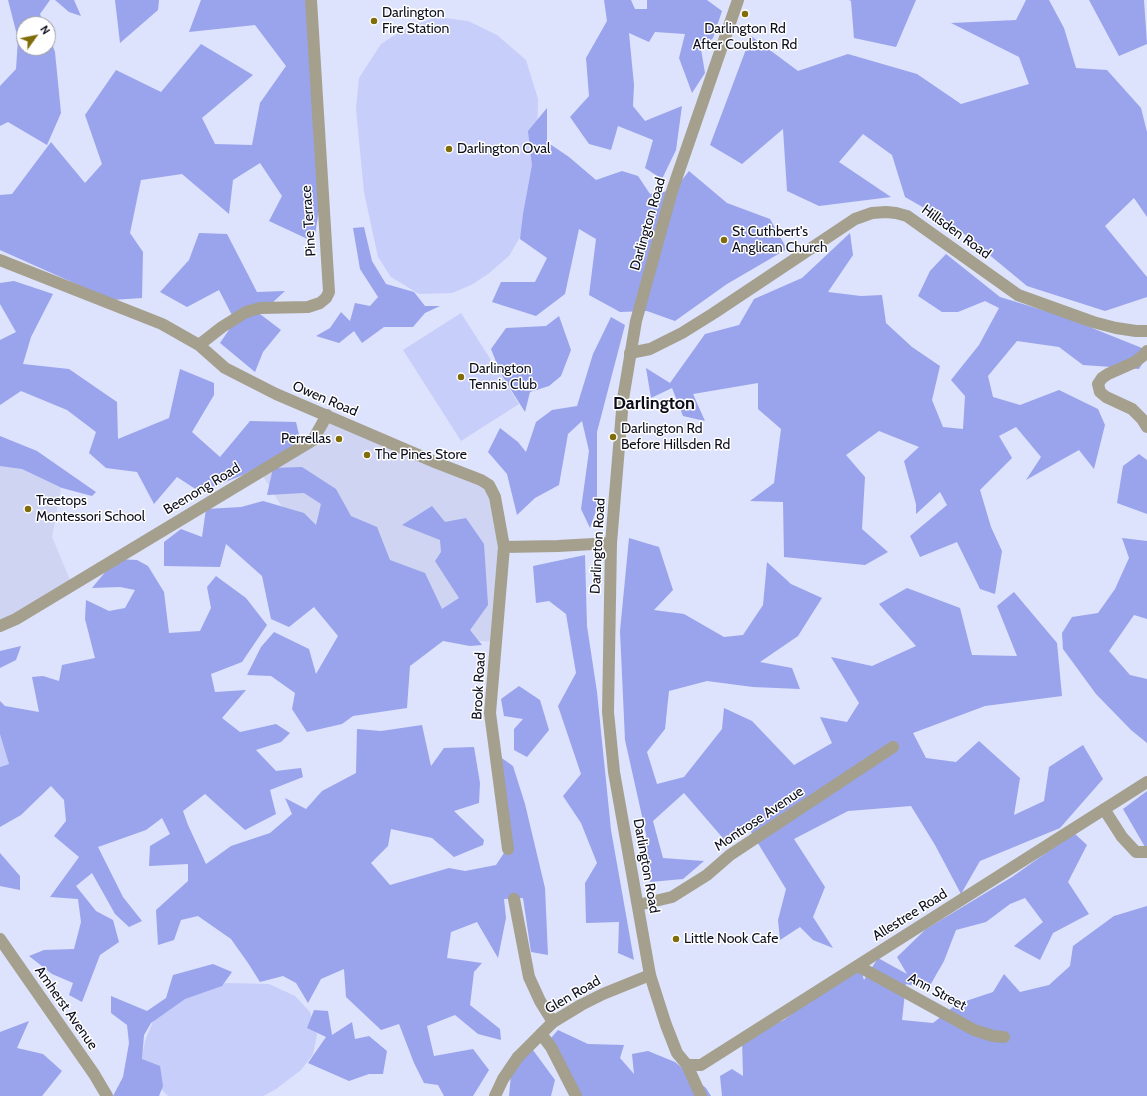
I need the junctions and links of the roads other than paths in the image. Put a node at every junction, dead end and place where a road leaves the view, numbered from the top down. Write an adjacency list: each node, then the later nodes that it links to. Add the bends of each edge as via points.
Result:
1 (310, 0): 5 (street, Pine Terrace, via 329,292 320,303 308,307 260,308 246,312)
2 (738, 0): 7 (street, Darlington Road, via 672,191 636,321)
3 (0, 260): 5 (street, Owen Road, via 162,324)
4 (1147, 331): 7 (street, Hillsden Road, via 1116,328 1093,322 1018,295 907,216 886,212 872,213 855,219 682,333 650,349)
5 (199, 345): 8 (street, Owen Road, via 225,368 276,394)
6 (1147, 351): 9 (street, via 1135,362 1102,378 1098,384 1100,392 1132,409)
7 (630, 353): 10 (street, Darlington Road, via 623,399)
8 (327, 415): 11 (street, Owen Road, via 489,485 496,497); 12 (street, Beenong Road, via 314,440 16,619)
9 (1147, 427)
10 (612, 543): 11 (street); 19 (street, Darlington Road, via 608,712 614,772)
11 (504, 547): 16 (street, Brook Road, via 490,714)
12 (0, 626)
13 (893, 747): 19 (street, Montrose Avenue, via 730,855 707,875 672,897)
14 (1147, 782): 15 (street, Allestree Road)
15 (1104, 809): 17 (street, via 1122,837 1136,852); 21 (street, Allestree Road)
16 (508, 849)
17 (1147, 852)
18 (514, 899): 23 (street, via 529,977)
19 (638, 905): 22 (street, Darlington Road)
20 (0, 939): 27 (street, Amherst Avenue)
21 (858, 966): 25 (street, Ann Street, via 974,1030); 26 (street, Allestree Road, via 701,1065)
22 (650, 975): 23 (street, Glen Road, via 581,1004); 26 (street, Darlington Road, via 677,1053)
23 (553, 1022): 24 (street, Glen Road)
24 (541, 1034): 28 (street, Glen Road, via 518,1057); 29 (street, via 551,1047)
25 (1004, 1037)
26 (687, 1065): 30 (street, Darlington Road)
27 (107, 1096)
28 (494, 1096)
29 (576, 1096)
30 (701, 1096)

